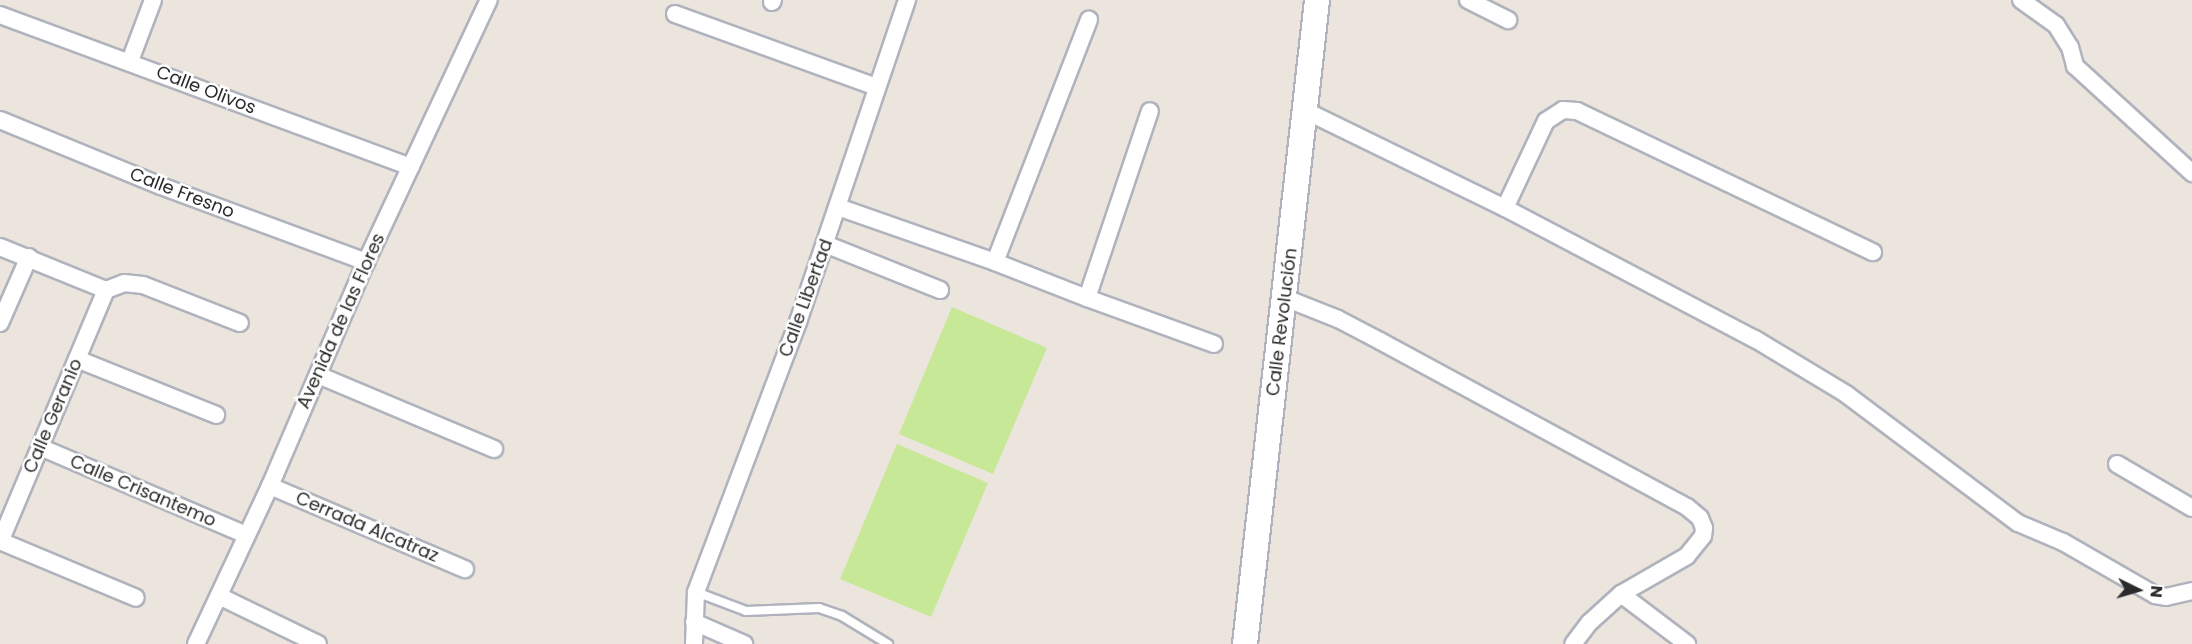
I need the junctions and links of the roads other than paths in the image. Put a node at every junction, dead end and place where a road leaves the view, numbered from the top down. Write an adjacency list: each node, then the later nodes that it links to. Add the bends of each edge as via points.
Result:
1 (153, 0): 11 (street)
2 (489, 0): 16 (street, Avenida de las Flores)
3 (907, 0): 12 (street, Calle Libertad)
4 (1317, 0): 14 (street, Calle Revolución)
5 (1468, 0): 10 (street)
6 (2021, 0): 17 (street, via 2056,25 2070,47 2075,66)
7 (675, 14): 12 (street)
8 (0, 15): 11 (street, Calle Olivos)
9 (1089, 20): 25 (street)
10 (1509, 20)
11 (130, 61): 16 (street, Calle Olivos)
12 (877, 87): 18 (street, Calle Libertad)
13 (1150, 111): 28 (street)
14 (1306, 111): 19 (street); 29 (street, Calle Revolución)
15 (0, 120): 24 (street, Calle Fresno, via 161,186)
16 (411, 167): 24 (street, Avenida de las Flores)
17 (2192, 173)
18 (838, 207): 20 (street, Calle Libertad); 25 (street)
19 (1505, 208): 22 (street, via 1546,121 1563,110 1577,111); 44 (street, via 1755,339 1836,388 2018,523 2063,542 2156,595 2166,597)
20 (825, 244): 27 (street); 45 (street, Calle Libertad)
21 (0, 247): 23 (street)
22 (1873, 252)
23 (29, 257): 26 (street); 30 (street)
24 (366, 262): 34 (street, Avenida de las Flores)
25 (995, 262): 28 (street)
26 (106, 290): 31 (street, via 124,283 143,285); 33 (street, Calle Geranio)
27 (940, 290)
28 (1088, 298): 32 (street)
29 (1285, 298): 46 (street, via 1380,341 1687,507 1700,518 1703,536 1687,556); 55 (street, Calle Revolución)
30 (0, 323)
31 (240, 323)
32 (1214, 344)
33 (77, 359): 35 (street); 36 (street, Calle Geranio)
34 (318, 375): 37 (street); 39 (street, Avenida de las Flores)
35 (216, 415)
36 (40, 447): 41 (street, Calle Crisantemo); 42 (street, Calle Geranio)
37 (494, 448)
38 (2117, 464): 40 (street)
39 (270, 486): 41 (street, Avenida de las Flores); 43 (street, Cerrada Alcatraz)
40 (2192, 508)
41 (246, 535): 47 (street, Avenida de las Flores)
42 (0, 542): 48 (street)
43 (465, 569)
44 (2192, 591)
45 (696, 592): 49 (street); 54 (lane, via 746,611 819,608 842,616)
46 (1621, 594): 56 (street, via 1589,622); 57 (street)
47 (219, 596): 50 (street, Avenida de las Flores); 51 (street)
48 (136, 598)
49 (694, 622): 52 (street); 53 (street)
50 (196, 644)
51 (318, 644)
52 (694, 644)
53 (744, 644)
54 (888, 644)
55 (1245, 644)
56 (1573, 644)
57 (1687, 644)

